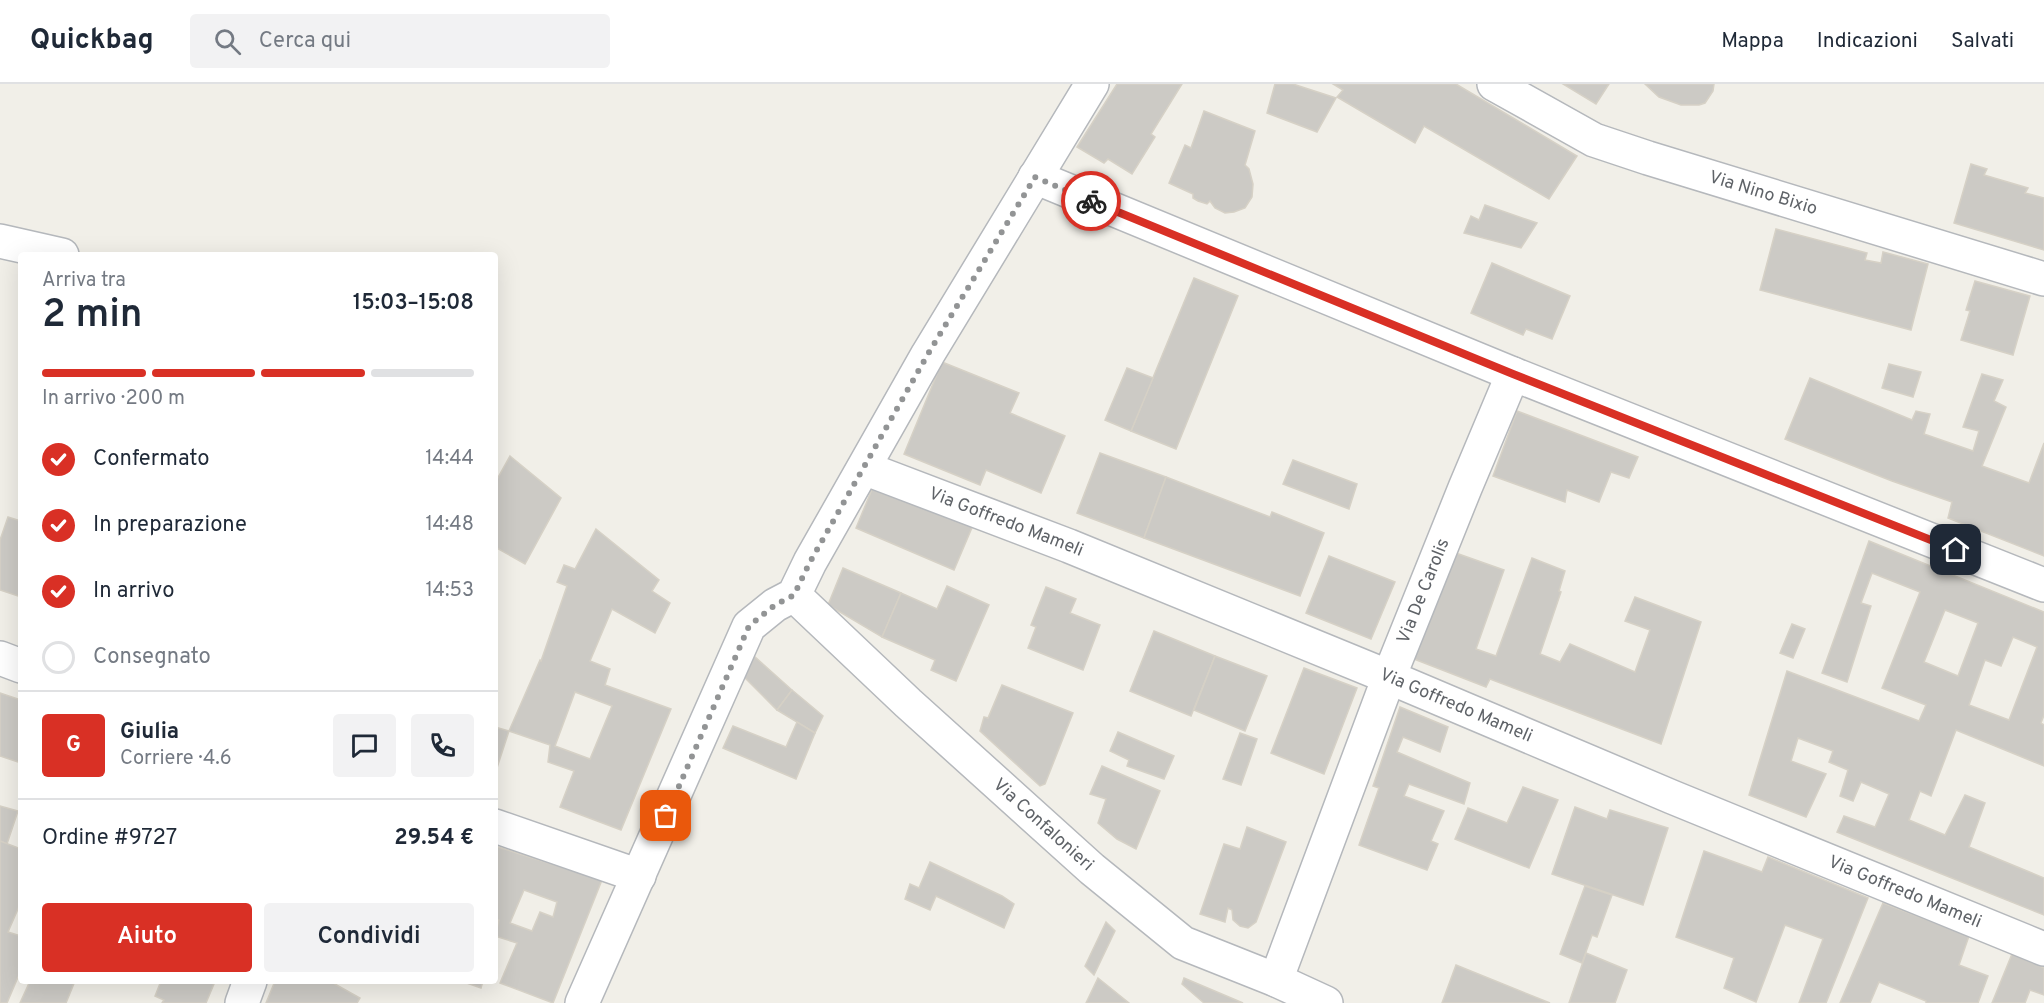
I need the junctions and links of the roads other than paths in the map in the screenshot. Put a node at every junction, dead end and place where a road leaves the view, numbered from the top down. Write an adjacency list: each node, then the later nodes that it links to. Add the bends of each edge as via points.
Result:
1 (1092, 84): 3 (street)
2 (1494, 84): 6 (street, Via Nino Bixio, via 1594,140)
3 (1035, 177): 7 (street); 8 (street)
4 (0, 240): 5 (street)
5 (50, 252)
6 (2044, 279)
7 (1513, 374): 9 (street); 13 (street, Via De Carolis)
8 (864, 468): 10 (street); 13 (street, Via Goffredo Mameli, via 1069,546)
9 (2044, 585)
10 (794, 595): 15 (street, via 749,626); 17 (street, Via Confalonieri, via 1083,861 1165,928 1184,943)
11 (0, 658): 12 (street)
12 (18, 665)
13 (1389, 677): 16 (street, Via Goffredo Mameli); 17 (street, Via De Carolis)
14 (498, 827): 15 (street)
15 (639, 876): 20 (street)
16 (2044, 949)
17 (1276, 980): 21 (street, Via Confalonieri)
18 (249, 984): 19 (street)
19 (242, 1003)
20 (582, 1003)
21 (1326, 1003)

